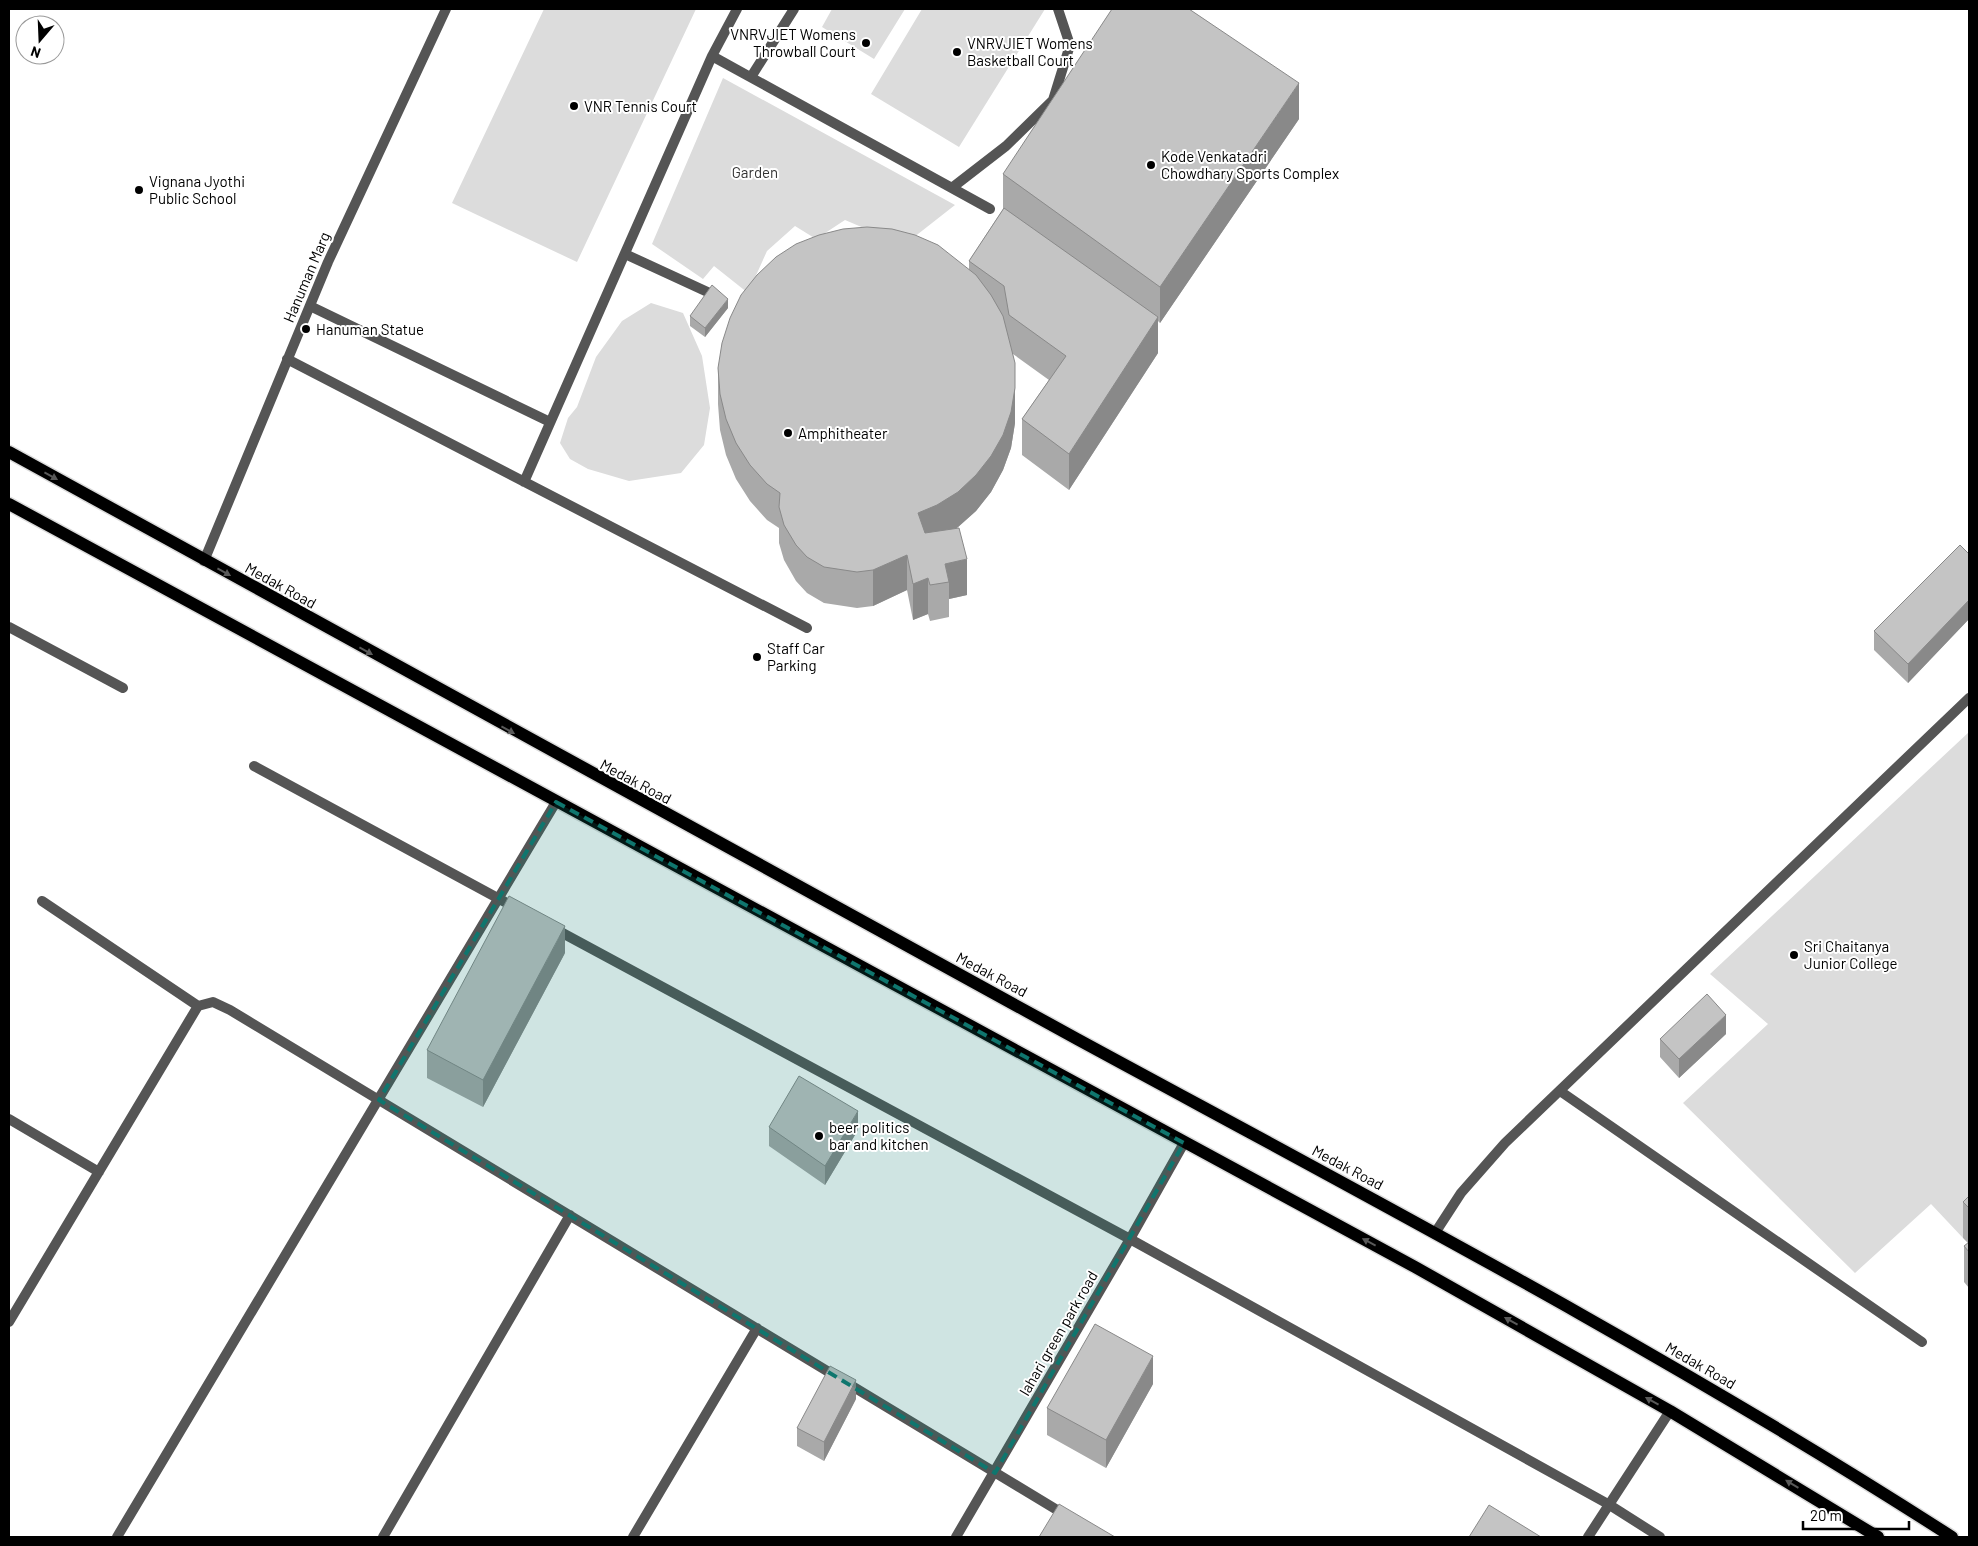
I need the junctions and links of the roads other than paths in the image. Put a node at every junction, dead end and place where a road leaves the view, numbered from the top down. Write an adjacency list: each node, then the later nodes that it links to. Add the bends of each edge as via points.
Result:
1 (446, 9): 11 (street, Hanuman Marg)
2 (737, 9): 5 (street)
3 (794, 9): 6 (street)
4 (1058, 9): 7 (street, via 1070,45 1053,100 1006,146)
5 (712, 56): 6 (street); 9 (street)
6 (751, 77): 7 (street)
7 (953, 187): 8 (street)
8 (990, 209)
9 (625, 254): 10 (street); 13 (street)
10 (714, 295)
11 (310, 306): 12 (street, Hanuman Marg); 13 (street)
12 (287, 360): 15 (street); 17 (street, Hanuman Marg)
13 (550, 422): 15 (street)
14 (9, 452): 17 (main road, Medak Road, one-way to 17)
15 (524, 482): 19 (street)
16 (9, 504): 23 (main road)
17 (204, 561): 35 (main road, Medak Road, one-way to 35, via 576,767)
18 (9, 627): 20 (street)
19 (807, 628)
20 (123, 688)
21 (1969, 698): 29 (street)
22 (254, 766): 24 (street)
23 (556, 802): 24 (street); 32 (main road)
24 (498, 898): 26 (street); 30 (street)
25 (42, 901): 28 (street)
26 (525, 913)
27 (542, 922): 36 (street)
28 (198, 1006): 30 (street, via 213,1002 230,1010); 33 (street)
29 (1560, 1091): 35 (street, via 1505,1143 1461,1193); 39 (street)
30 (379, 1100): 34 (street); 44 (street)
31 (9, 1119): 33 (street)
32 (1184, 1143): 36 (street, lahari green park road); 40 (main road, one-way to 32, via 1415,1267)
33 (99, 1172): 37 (street)
34 (570, 1215): 38 (street); 45 (street)
35 (1435, 1233): 51 (main road, Medak Road, via 1706,1386)
36 (1130, 1239): 41 (street, lahari green park road); 42 (street)
37 (9, 1322)
38 (757, 1328): 41 (street); 46 (street)
39 (1922, 1342)
40 (1670, 1411): 42 (street); 50 (main road, one-way to 40)
41 (995, 1473): 43 (street); 47 (street, lahari green park road)
42 (1608, 1504): 48 (street); 49 (street)
43 (1077, 1522)
44 (117, 1537)
45 (383, 1537)
46 (633, 1537)
47 (956, 1537)
48 (1588, 1537)
49 (1660, 1537)
50 (1878, 1537)
51 (1952, 1537)

